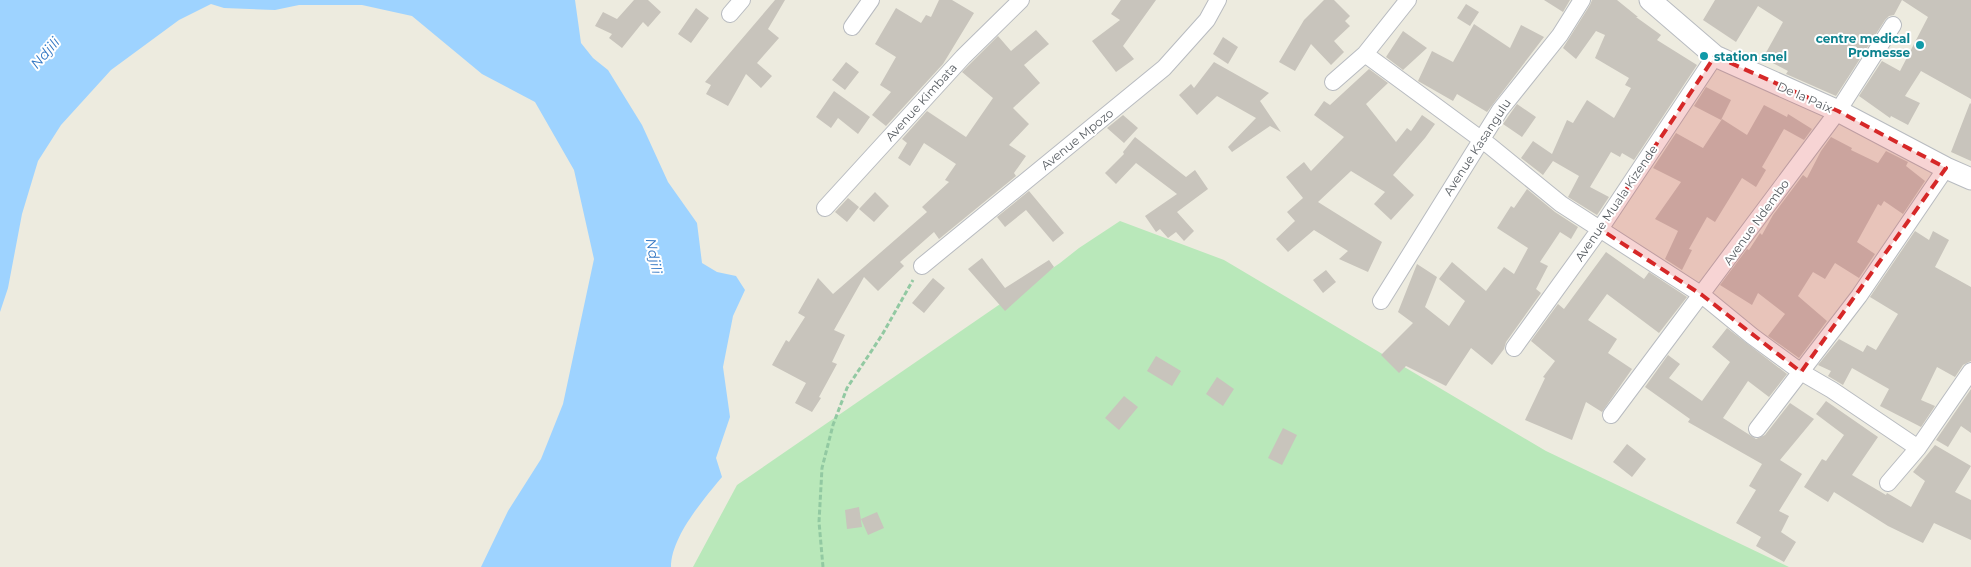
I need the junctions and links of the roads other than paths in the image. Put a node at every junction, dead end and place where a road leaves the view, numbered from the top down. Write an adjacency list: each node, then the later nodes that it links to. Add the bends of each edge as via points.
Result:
1 (742, 0): 8 (street)
2 (871, 0): 10 (street)
3 (1021, 0): 18 (street, Avenue Kimbata, via 962,57)
4 (1218, 0): 20 (street, Avenue Mpozo, via 1208,20 1164,68)
5 (1582, 0): 15 (street, Avenue Kasangulu, via 1560,35)
6 (1650, 0): 12 (street, De la Paix)
7 (1406, 1): 11 (street)
8 (730, 14)
9 (1893, 25): 14 (street, Avenue Ndembo)
10 (852, 27)
11 (1365, 54): 13 (street); 15 (street)
12 (1715, 56): 14 (street, De la Paix); 19 (street, Avenue Muala Kizende)
13 (1333, 82)
14 (1838, 111): 16 (street, De la Paix); 21 (street, Avenue Ndembo)
15 (1480, 140): 19 (street, via 1561,204); 22 (street, Avenue Kasangulu)
16 (1946, 168): 17 (street, De la Paix); 25 (street, via 1859,296)
17 (1971, 179)
18 (824, 208)
19 (1600, 229): 21 (street); 23 (street, Avenue Muala Kizende)
20 (922, 266)
21 (1702, 295): 25 (street); 26 (street, Avenue Ndembo)
22 (1381, 300)
23 (1514, 348)
24 (1971, 371): 28 (street)
25 (1801, 372): 27 (street); 28 (street)
26 (1611, 415)
27 (1757, 429)
28 (1918, 448): 29 (street)
29 (1888, 483)

